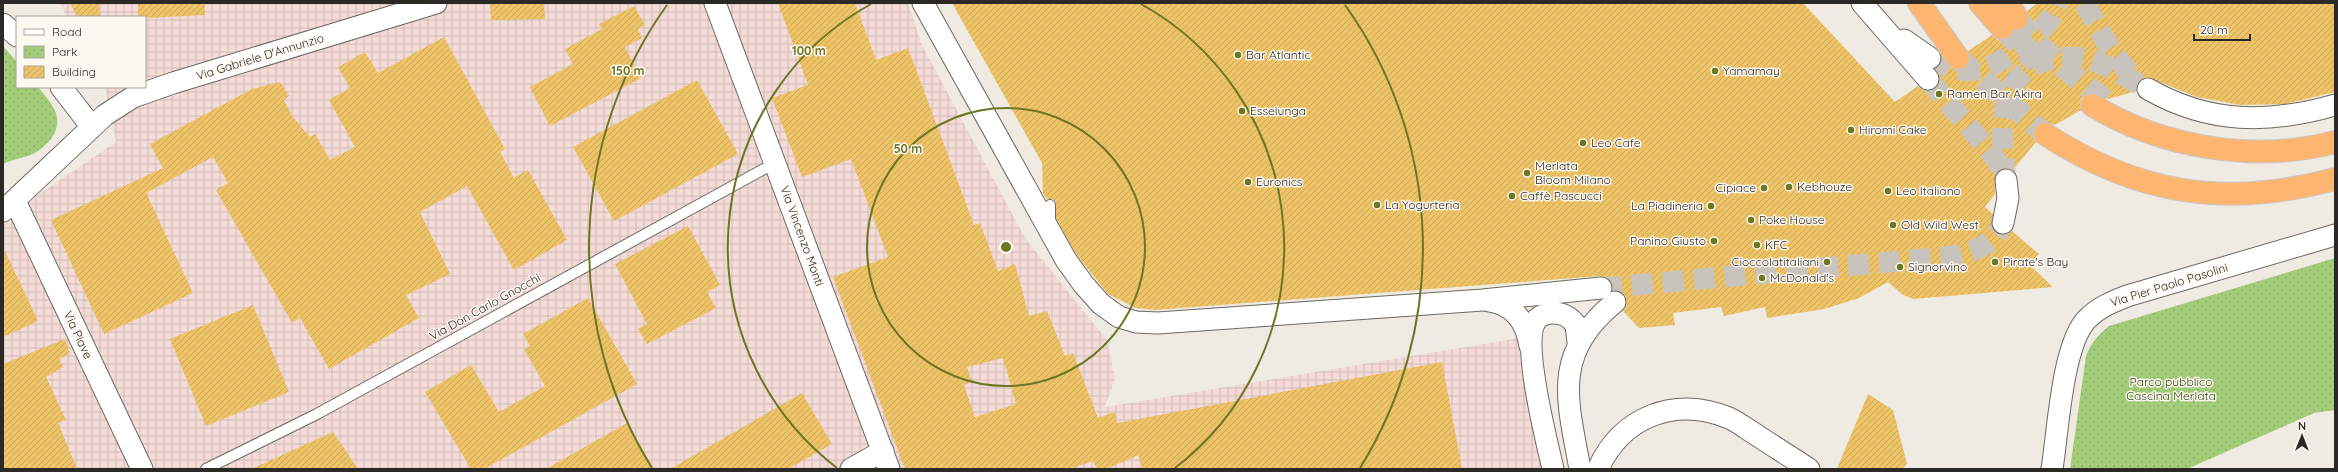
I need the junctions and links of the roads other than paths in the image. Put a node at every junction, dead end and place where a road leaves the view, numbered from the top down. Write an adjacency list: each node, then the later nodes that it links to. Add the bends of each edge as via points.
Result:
1 (436, 3): 18 (street, Via Gabriele D'Annunzio, via 133,97)
2 (715, 3): 21 (street, Via Vincenzo Monti)
3 (923, 3): 27 (street)
4 (1862, 3): 9 (street)
5 (1919, 3): 6 (highway, via 1963,55)
6 (1934, 3)
7 (1980, 3): 8 (highway)
8 (2009, 16)
9 (1878, 21): 12 (street); 13 (street)
10 (3, 24): 11 (street)
11 (16, 35)
12 (1930, 58)
13 (1928, 79)
14 (62, 88): 18 (street)
15 (2148, 89): 17 (street, via 2166,100 2194,111 2224,117 2284,117)
16 (2098, 103): 20 (highway, via 2188,142 2252,151 2278,151)
17 (2335, 106)
18 (91, 126): 25 (street, Via Gabriele D'Annunzio)
19 (2045, 134): 22 (highway, via 2073,153 2122,175 2148,183 2207,194 2265,194)
20 (2335, 142)
21 (775, 163): 32 (street, Via Vincenzo Monti); 34 (lane, Via Don Carlo Gnocchi, via 317,414)
22 (2335, 179)
23 (2006, 180): 26 (street, via 2008,198)
24 (1050, 205): 27 (lane)
25 (9, 206): 33 (street, Via Piave)
26 (2003, 223)
27 (1050, 232): 29 (street, via 1066,260 1101,304 1119,317 1136,322 1158,323)
28 (2335, 235): 40 (street, Via Pier Paolo Pasolini, via 2126,296 2105,305 2086,319 2074,340 2068,362)
29 (1483, 300): 30 (street, via 1608,295 1598,316); 31 (street, via 1506,306 1519,317 1528,335)
30 (1578, 342): 31 (street, via 1576,325 1571,318 1565,314 1549,313 1537,319 1534,326); 37 (street, via 1569,370 1568,406)
31 (1532, 354): 36 (street, via 1531,369)
32 (886, 460): 35 (street)
33 (142, 469)
34 (206, 469)
35 (851, 469)
36 (1553, 469)
37 (1580, 469)
38 (1598, 469): 39 (street, via 1606,450 1626,430 1667,410 1689,409 1711,412 1731,419)
39 (1809, 469)
40 (2052, 469)

